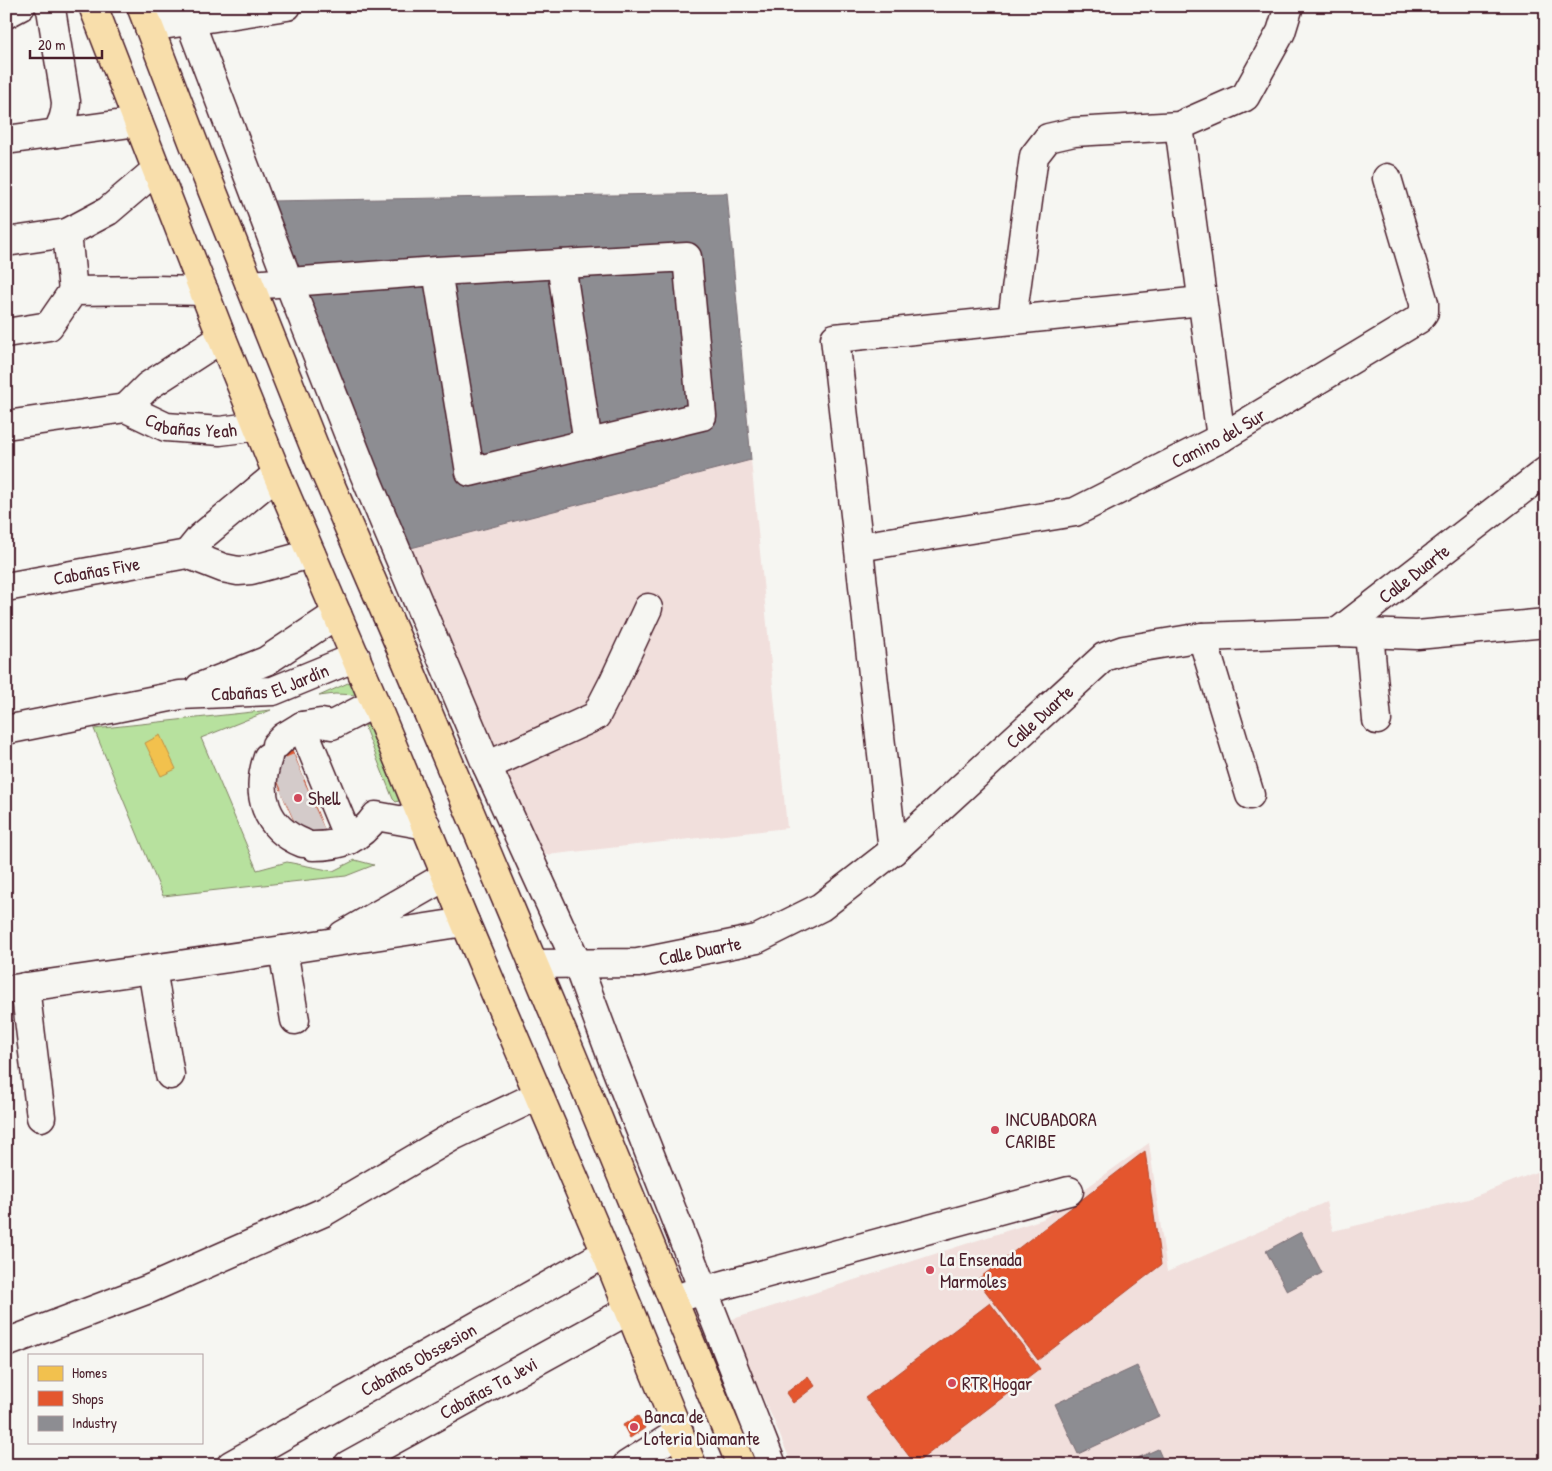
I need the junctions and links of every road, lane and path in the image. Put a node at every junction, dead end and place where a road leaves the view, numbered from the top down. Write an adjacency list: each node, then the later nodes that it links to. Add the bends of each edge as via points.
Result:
1 (21, 6): 6 (street)
2 (49, 6): 11 (street, via 66,102 66,113)
3 (93, 6): 9 (main road)
4 (287, 6): 7 (street)
5 (1288, 6): 10 (street, via 1281,32 1245,97)
6 (6, 14)
7 (188, 14): 8 (street); 19 (street)
8 (145, 17): 20 (main road)
9 (138, 122): 11 (street); 13 (main road)
10 (1178, 126): 23 (street); 24 (street, via 1074,132 1048,138 1034,156)
11 (56, 133): 12 (street)
12 (6, 140)
13 (156, 170): 15 (street, via 108,211); 22 (main road)
14 (1386, 178): 30 (street, Camino del Sur, via 1424,312 1419,319)
15 (67, 233): 16 (street); 21 (street)
16 (6, 242)
17 (561, 264): 18 (street); 31 (street); 31 (street, via 687,257 702,416)
18 (437, 271): 19 (street); 31 (street, via 470,472)
19 (289, 282): 20 (street); 51 (street, via 363,471)
20 (250, 286): 63 (main road, via 318,456)
21 (74, 291): 22 (street); 25 (street, via 49,326)
22 (204, 291): 26 (main road)
23 (1202, 301): 24 (street); 30 (street)
24 (1012, 320): 34 (street, via 835,338)
25 (6, 334)
26 (222, 338): 27 (street, Cabañas Yeah, via 148,386); 29 (main road)
27 (126, 408): 28 (street, Cabañas Yeah); 29 (street, Cabañas Yeah, via 166,427 220,431)
28 (6, 425)
29 (258, 426): 33 (main road)
30 (1221, 438): 34 (street, Camino del Sur, via 1075,512)
31 (588, 444)
32 (1546, 470): 41 (street, Calle Duarte)
33 (277, 474): 35 (street, via 200,538); 36 (main road)
34 (859, 547): 57 (street)
35 (187, 554): 36 (street, via 238,571); 37 (street, Cabañas Five)
36 (311, 554): 39 (main road)
37 (6, 586)
38 (648, 608): 51 (street, via 596,716)
39 (337, 614): 44 (main road); 45 (street, Cabañas El Jardín, via 266,661)
40 (1546, 624): 42 (street, via 1418,635)
41 (1338, 632): 42 (street); 43 (street, Calle Duarte)
42 (1369, 633): 47 (street)
43 (1202, 637): 52 (street); 57 (street, Calle Duarte, via 1104,656)
44 (356, 657): 45 (street, Cabañas El Jardín, via 273,691); 46 (main road)
45 (180, 695): 49 (street, Cabañas El Jardín)
46 (375, 703): 48 (street, via 332,725); 54 (main road)
47 (1377, 720)
48 (302, 726): 50 (street); 50 (street, via 284,737)
49 (6, 730)
50 (283, 765): 53 (street); 53 (street, via 262,795)
51 (487, 766): 62 (street)
52 (1250, 795)
53 (297, 798): 55 (street); 55 (street, via 276,825)
54 (426, 825): 56 (street, via 376,816 367,828); 58 (main road)
55 (309, 829): 56 (street); 56 (street, via 331,846)
56 (349, 840)
57 (893, 852): 62 (street, Calle Duarte, via 821,907 756,940 638,963)
58 (446, 876): 59 (main road); 60 (street)
59 (465, 922): 60 (street); 68 (main road)
60 (329, 943): 61 (street)
61 (283, 950): 64 (street); 66 (street)
62 (577, 963): 63 (street, Calle Duarte); 72 (street)
63 (533, 964): 73 (main road)
64 (152, 969): 65 (street); 67 (street)
65 (15, 988): 69 (street)
66 (295, 1020)
67 (170, 1075)
68 (539, 1096): 71 (main road); 75 (street, via 455,1135 324,1212 149,1289)
69 (41, 1118)
70 (1069, 1191): 72 (street)
71 (606, 1253): 74 (main road); 77 (street, Cabañas Obssesion)
72 (704, 1291): 73 (street); 82 (street)
73 (673, 1299): 81 (main road)
74 (629, 1310): 76 (main road); 78 (street, Cabañas Ta Jevi)
75 (6, 1343)
76 (679, 1432): 79 (street); 80 (main road)
77 (231, 1465)
78 (348, 1465)
79 (627, 1465)
80 (692, 1465)
81 (741, 1465)
82 (772, 1465)

